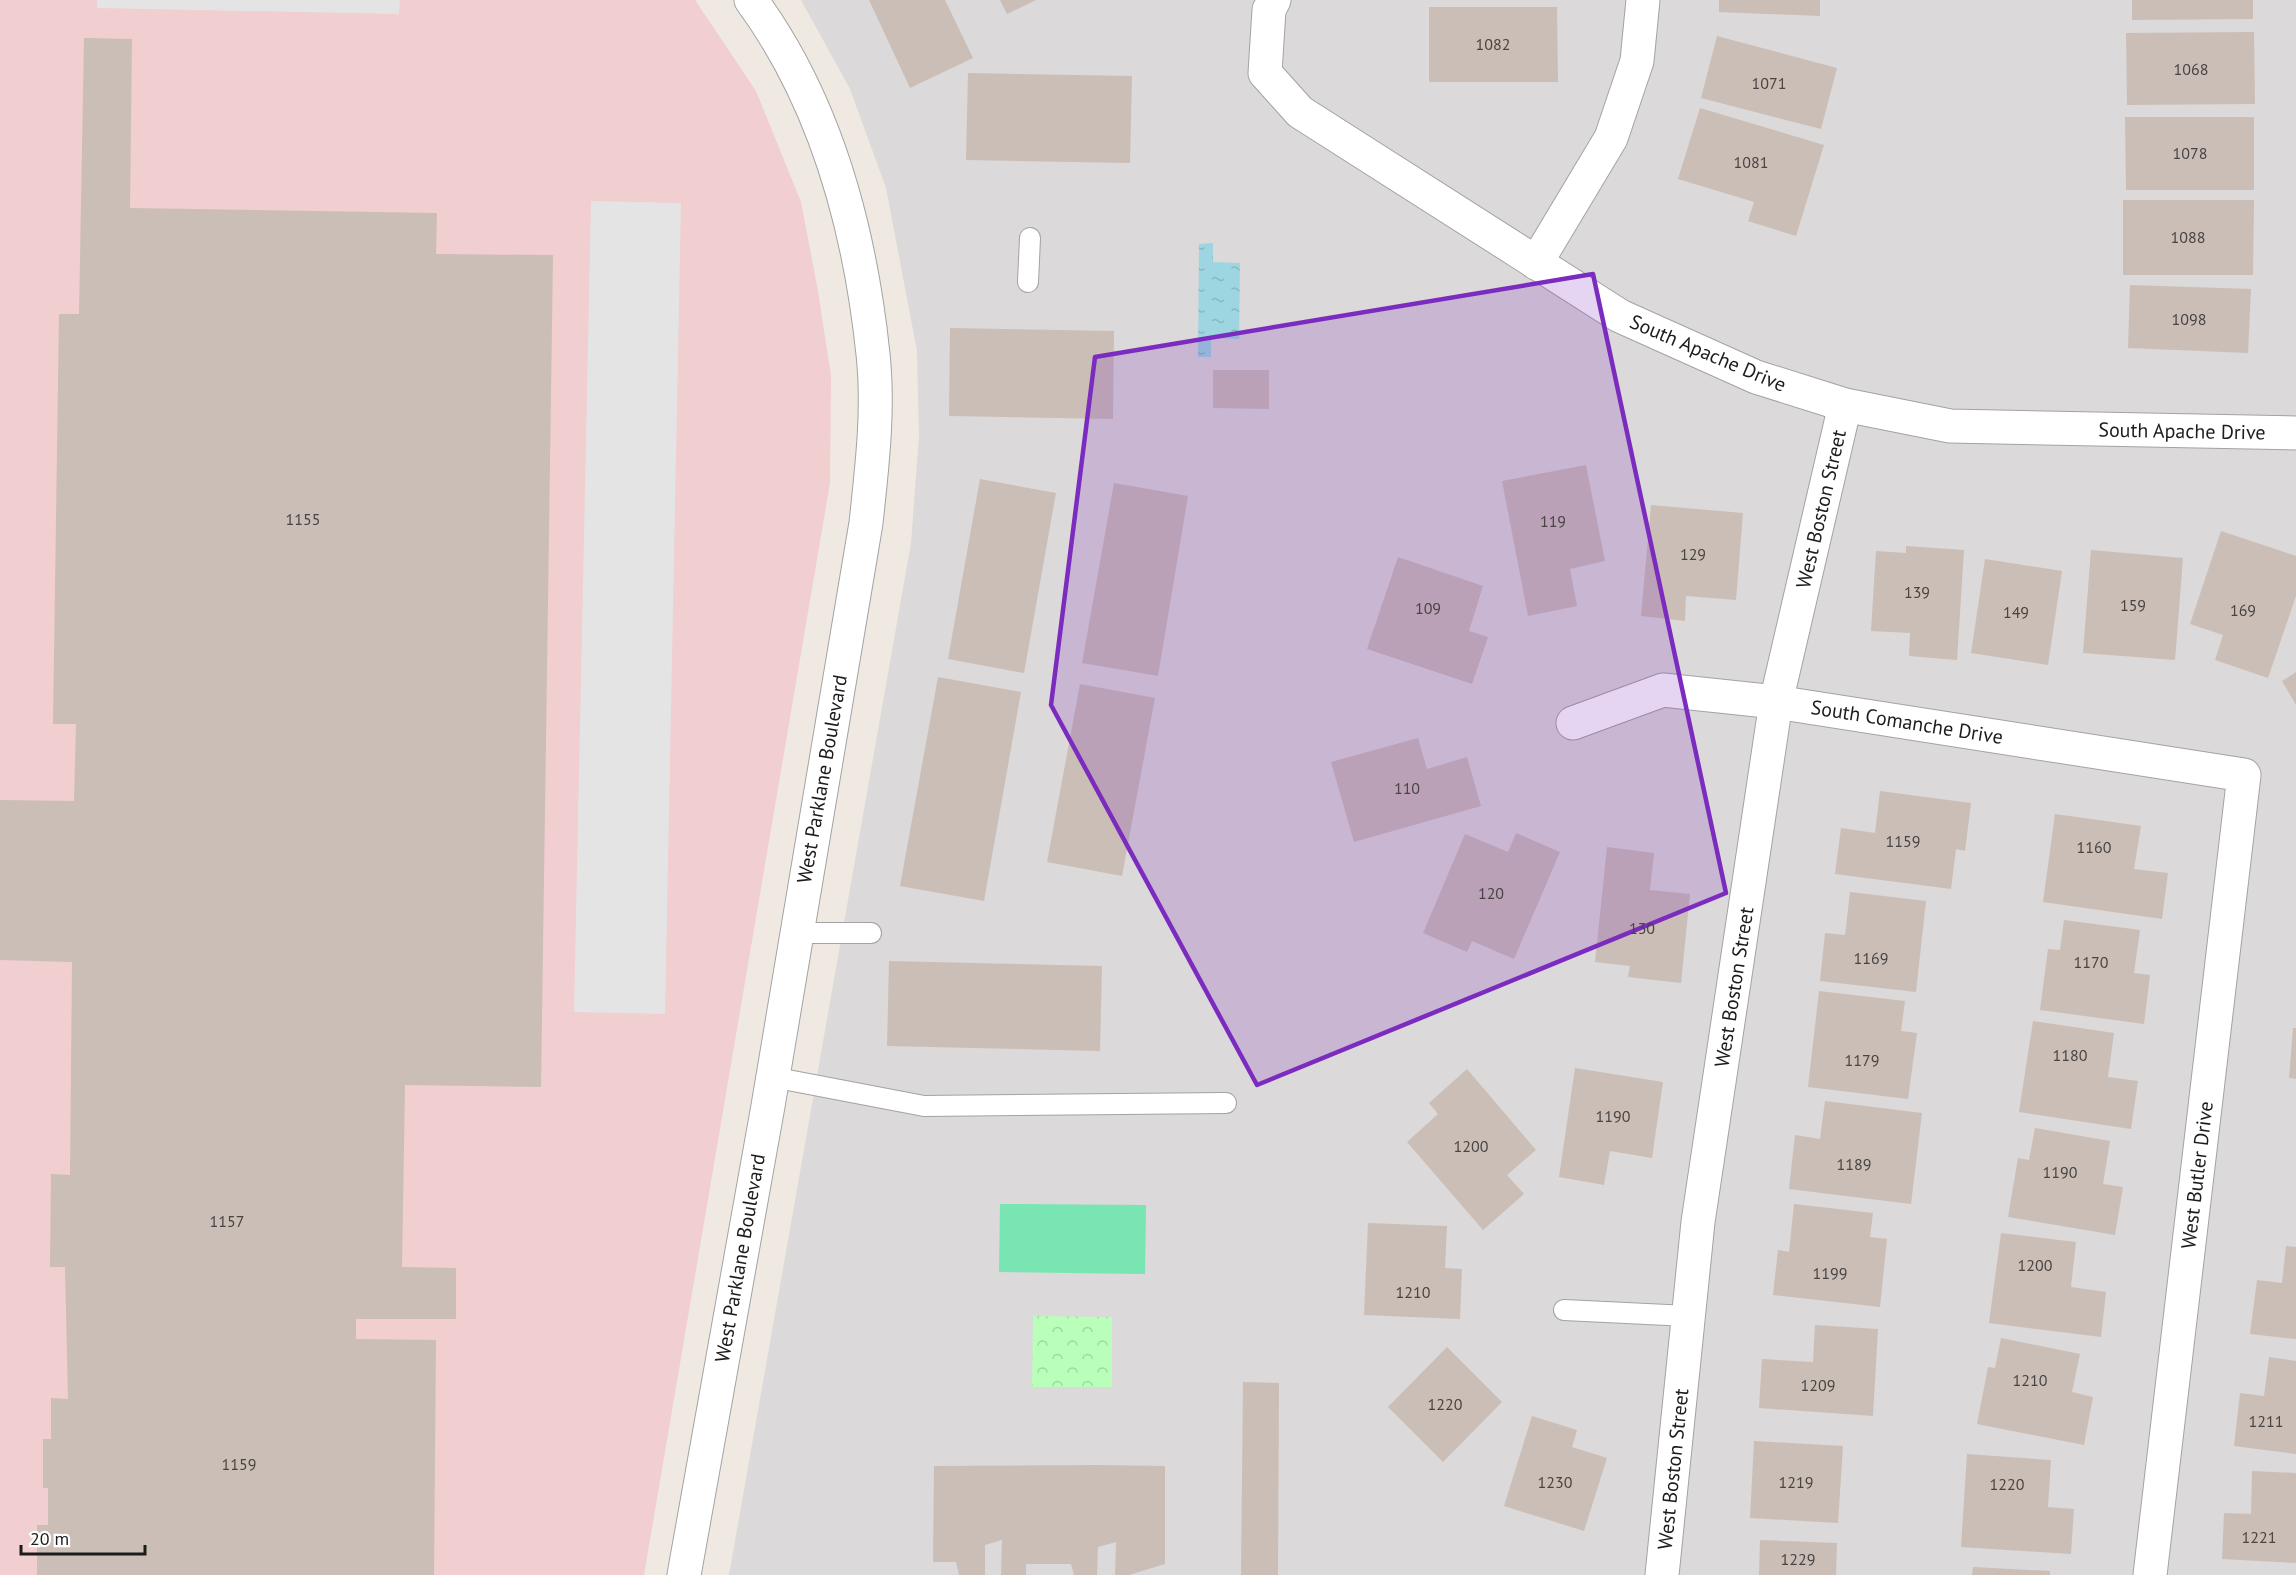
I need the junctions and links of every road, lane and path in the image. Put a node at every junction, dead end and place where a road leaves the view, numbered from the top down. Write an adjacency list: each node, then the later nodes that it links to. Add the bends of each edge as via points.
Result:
1 (751, 0): 12 (street, West Parklane Boulevard, via 804,88 836,169 862,283 873,356 874,443 866,523)
2 (1274, 0): 5 (street, South Apache Drive, via 1269,10 1265,73 1300,112)
3 (1643, 0): 5 (street, via 1637,61 1611,138)
4 (1030, 238): 6 (lane)
5 (1536, 263): 7 (street, South Apache Drive, via 1620,316 1756,377)
6 (1028, 282)
7 (1845, 405): 8 (street, South Apache Drive, via 1950,426); 9 (street, West Boston Street)
8 (2296, 433)
9 (1776, 702): 10 (street, South Comanche Drive, via 1663,690); 11 (street, South Comanche Drive); 17 (street, West Boston Street, via 1698,1222)
10 (1573, 723)
11 (2244, 774): 20 (street, West Butler Drive)
12 (796, 933): 13 (lane); 14 (street, West Parklane Boulevard)
13 (871, 933)
14 (772, 1077): 15 (lane, via 924,1106); 18 (street, West Parklane Boulevard)
15 (1226, 1103)
16 (1564, 1310): 17 (lane)
17 (1688, 1316): 19 (street, West Boston Street)
18 (684, 1575)
19 (1662, 1575)
20 (2150, 1575)

